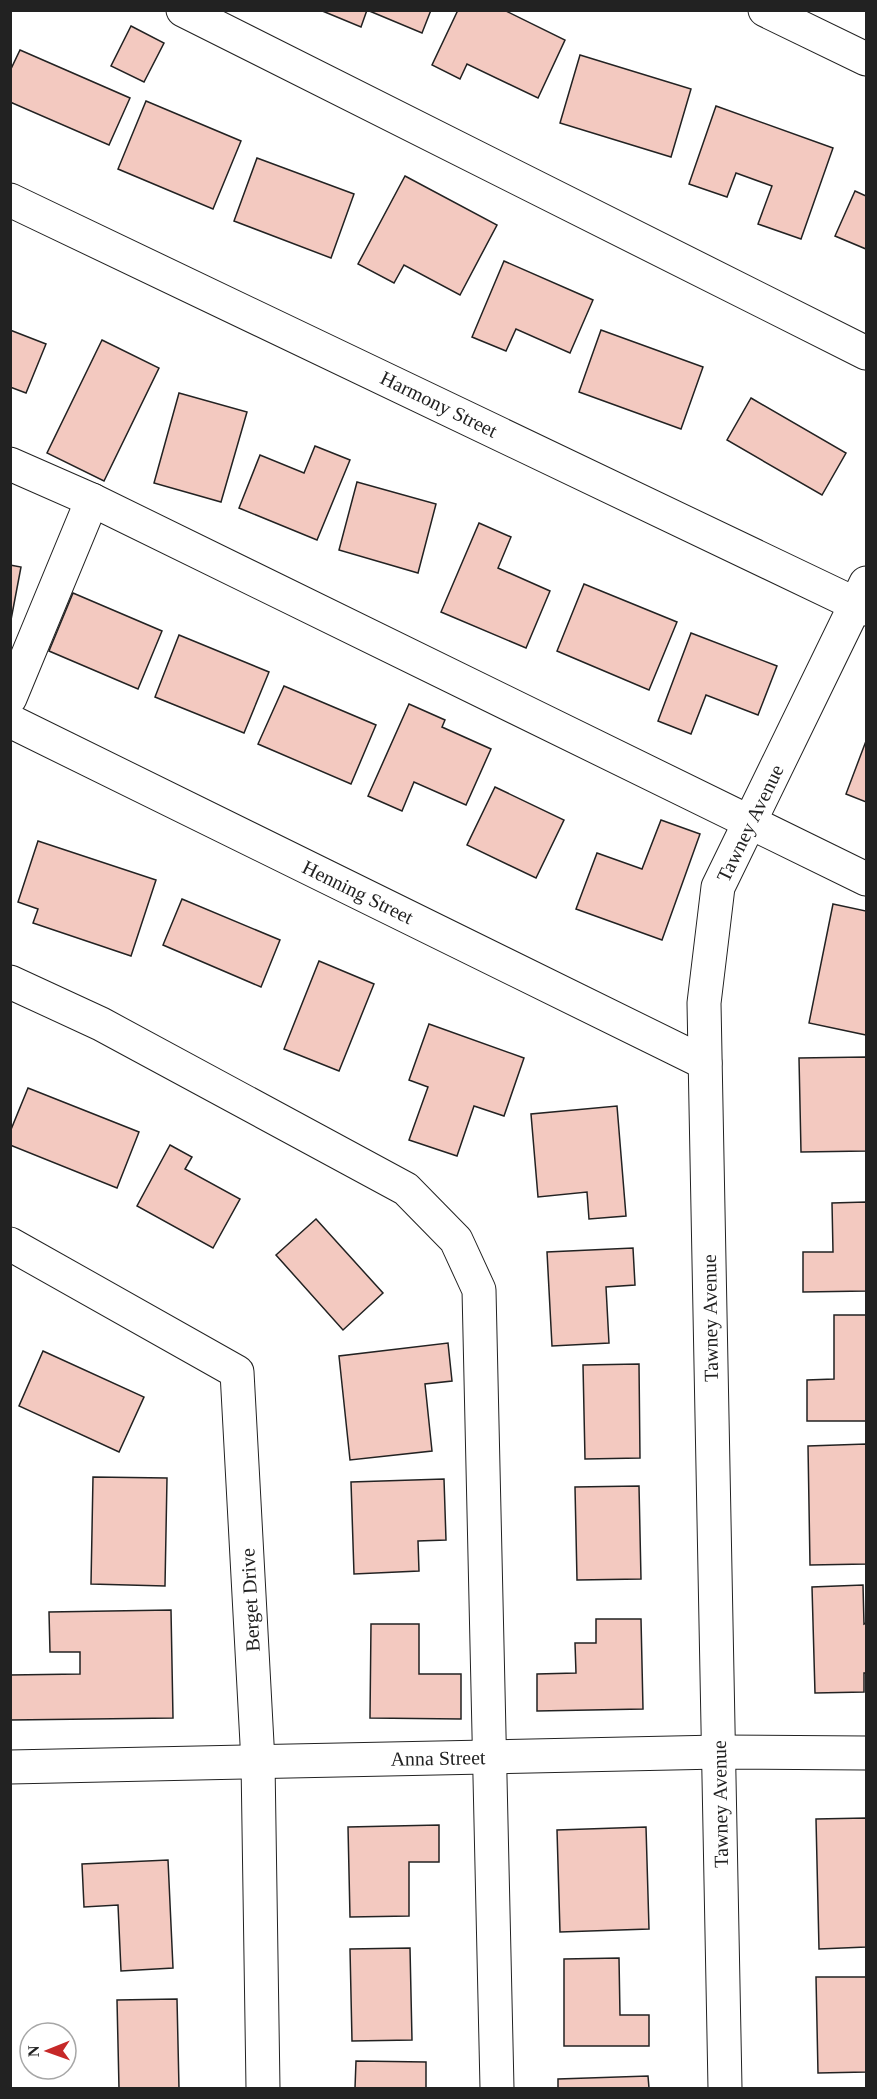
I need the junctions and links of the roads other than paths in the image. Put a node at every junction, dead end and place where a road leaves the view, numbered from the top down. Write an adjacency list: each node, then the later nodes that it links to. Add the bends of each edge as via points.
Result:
1 (183, 10): 5 (street)
2 (765, 10): 3 (street)
3 (867, 59)
4 (10, 200): 8 (street, Harmony Street)
5 (867, 353)
6 (10, 464): 7 (street)
7 (92, 500): 9 (street); 11 (street)
8 (863, 599): 11 (street, Tawney Avenue)
9 (10, 698)
10 (10, 721): 14 (street, Henning Street)
11 (750, 822): 12 (street); 14 (street, Tawney Avenue, via 718,887 704,1003)
12 (867, 879)
13 (10, 982): 18 (street, via 101,1024 406,1189 456,1240 479,1290)
14 (705, 1063): 16 (street, Tawney Avenue)
15 (10, 1244): 19 (street, Berget Drive, via 237,1372)
16 (718, 1752): 17 (street, Anna Street); 18 (street, Anna Street); 23 (street, Tawney Avenue)
17 (867, 1753)
18 (489, 1757): 19 (street, Anna Street); 22 (street)
19 (258, 1762): 20 (street, Anna Street); 21 (street, Berget Drive)
20 (10, 1767)
21 (263, 2088)
22 (497, 2088)
23 (725, 2088)

